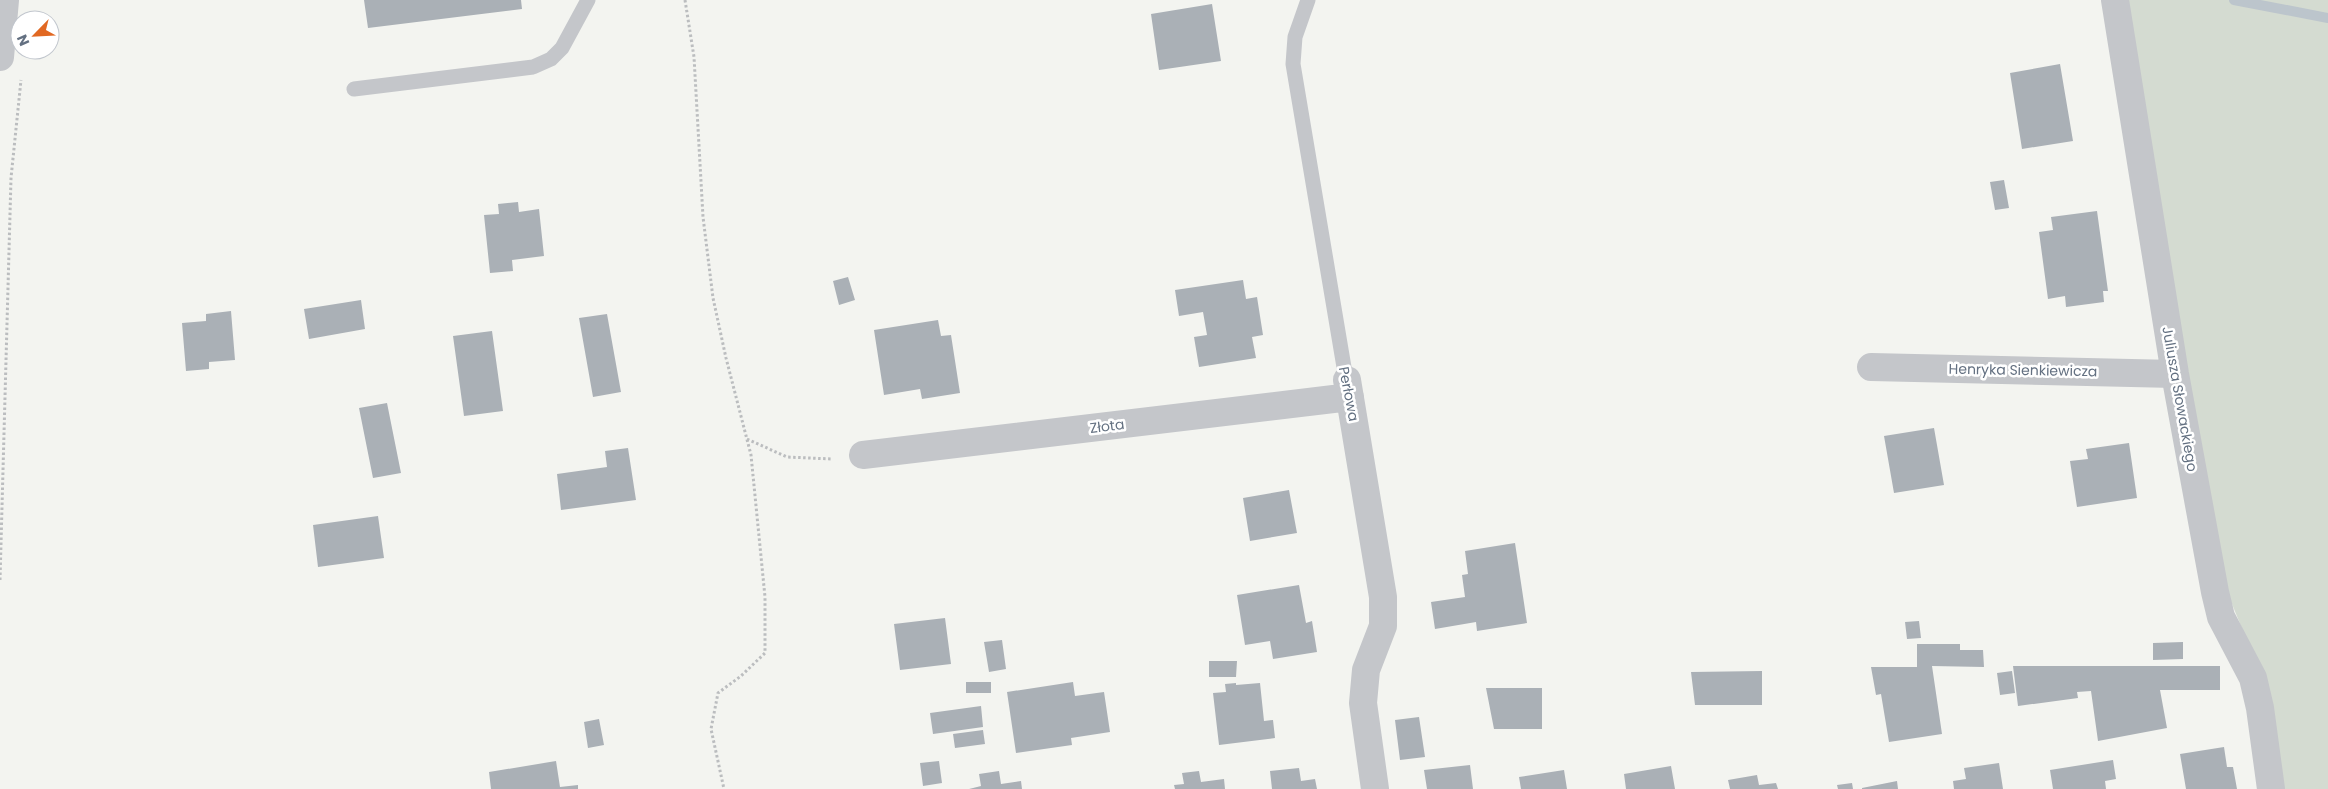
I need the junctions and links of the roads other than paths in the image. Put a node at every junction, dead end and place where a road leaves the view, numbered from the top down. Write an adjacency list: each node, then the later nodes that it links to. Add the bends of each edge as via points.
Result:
1 (5, 0): 5 (street)
2 (588, 0): 6 (lane, via 562,48 550,59 533,67)
3 (1308, 0): 9 (lane, Perłowa, via 1295,37 1293,64)
4 (2115, 0): 8 (street, Juliusza Słowackiego)
5 (0, 57)
6 (354, 89)
7 (1871, 367): 8 (street, Henryka Sienkiewicza)
8 (2175, 374): 12 (street, Juliusza Słowackiego, via 2215,592 2221,617 2253,678)
9 (1348, 388): 10 (street, Złota); 11 (street, Perłowa, via 1383,597 1383,626 1366,670 1364,703)
10 (863, 455)
11 (1375, 789)
12 (2271, 789)

